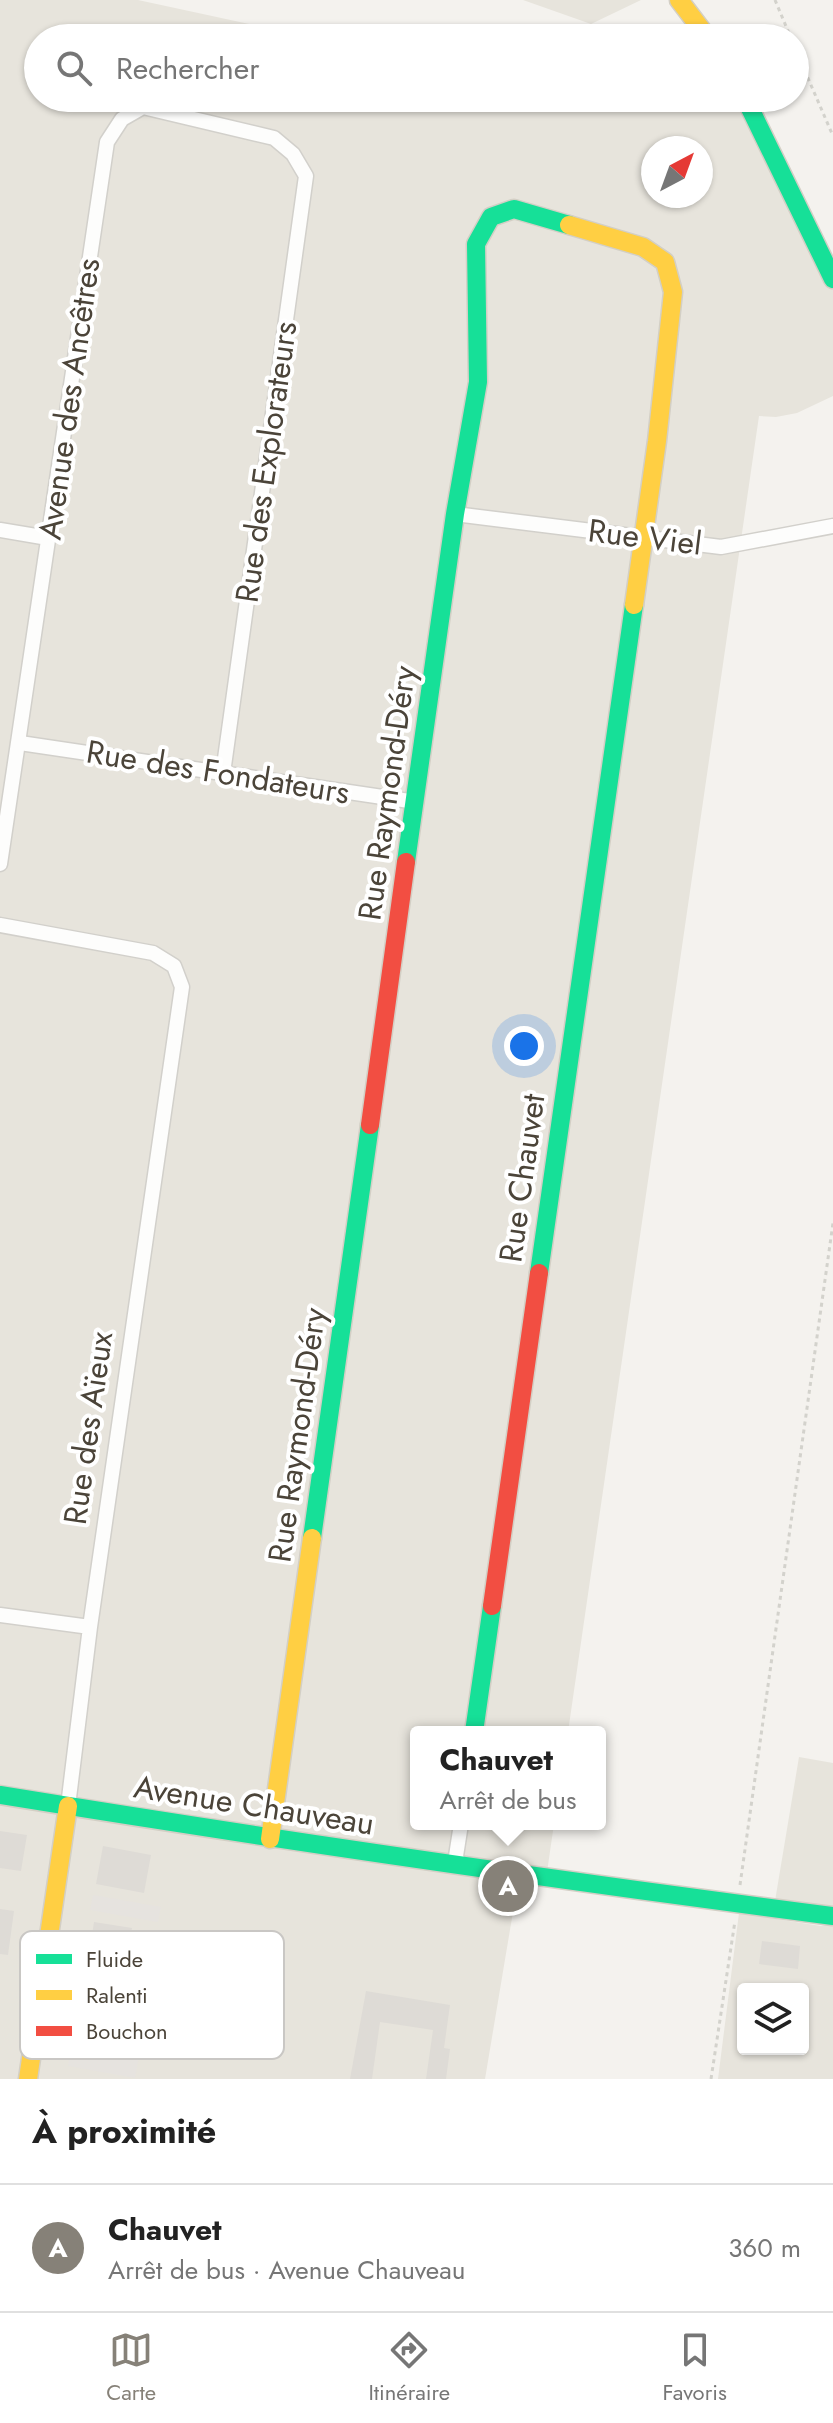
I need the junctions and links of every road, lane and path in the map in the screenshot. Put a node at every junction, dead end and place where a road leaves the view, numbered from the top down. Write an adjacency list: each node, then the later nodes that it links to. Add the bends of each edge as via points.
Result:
1 (679, 0): 3 (street)
2 (775, 0): 4 (path)
3 (697, 24)
4 (785, 24)
5 (809, 80): 9 (path)
6 (134, 112): 16 (street, Avenue des Ancêtres, via 122,119 107,142)
7 (164, 112): 10 (street, Avenue des Ancêtres, via 274,138)
8 (752, 112): 11 (street)
9 (833, 136)
10 (293, 154): 18 (street, Rue des Explorateurs, via 306,176)
11 (833, 279)
12 (455, 514): 15 (street, Rue Viel); 15 (street, Rue Raymond-Déry, via 478,382 476,244 491,217 514,209 643,247 665,262 673,292); 19 (street, Rue Raymond-Déry)
13 (833, 526): 15 (street, Rue Viel, via 721,547)
14 (0, 530): 16 (street)
15 (643, 537): 25 (street, Rue Chauvet)
16 (48, 538): 17 (street, Avenue des Ancêtres)
17 (20, 743): 18 (street, Rue des Fondateurs); 20 (street, Avenue des Ancêtres)
18 (223, 773): 19 (street, Rue des Fondateurs)
19 (416, 802): 29 (street, Rue Raymond-Déry)
20 (0, 864)
21 (0, 925): 24 (street, Rue des Aïeux, via 153,953 174,966 182,987)
22 (833, 1223): 31 (path)
23 (0, 1615): 24 (street)
24 (90, 1627): 27 (street, Rue des Aïeux)
25 (475, 1726)
26 (0, 1795): 27 (street, Avenue Chauveau)
27 (68, 1806): 29 (street, Avenue Chauveau); 33 (street, Rue des Aïeux)
28 (460, 1830): 30 (street)
29 (270, 1839): 30 (street, Avenue Chauveau)
30 (459, 1866): 31 (street, Avenue Chauveau)
31 (738, 1903): 32 (street, Avenue Chauveau); 36 (path)
32 (833, 1916)
33 (50, 1931)
34 (31, 2059): 35 (street, Rue des Aïeux)
35 (28, 2079)
36 (711, 2079)

